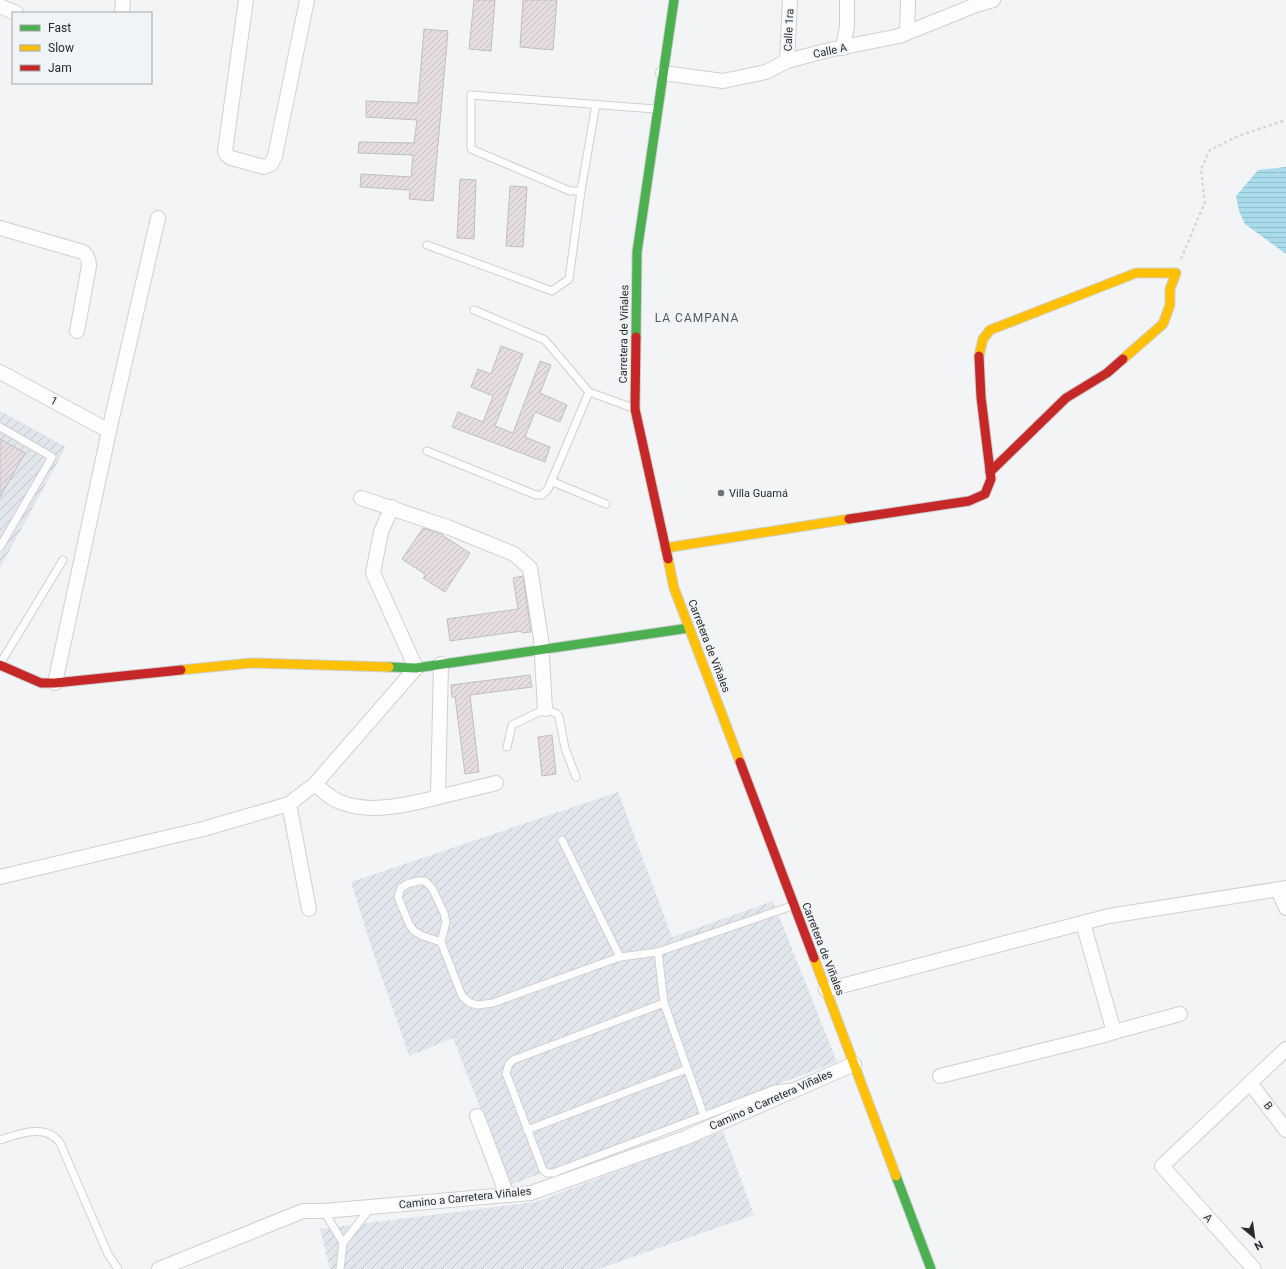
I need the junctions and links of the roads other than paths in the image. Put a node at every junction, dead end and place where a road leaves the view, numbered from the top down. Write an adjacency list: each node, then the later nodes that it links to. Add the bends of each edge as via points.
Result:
1 (122, 0): 12 (street)
2 (246, 0): 3 (street, via 224,151 231,158 264,167 271,164 275,156)
3 (307, 0)
4 (674, 0): 16 (street, Carretera de Viñales)
5 (790, 0): 15 (street, Calle 1ra)
6 (847, 0): 14 (street, via 847,26)
7 (908, 0): 13 (street)
8 (993, 0): 9 (street, Calle A)
9 (976, 2): 13 (street, Calle A)
10 (0, 7): 11 (street)
11 (13, 12)
12 (122, 12)
13 (907, 32): 14 (street, Calle A)
14 (843, 48): 15 (street, Calle A)
15 (787, 61): 16 (street, Calle A, via 766,72 723,81)
16 (663, 73): 18 (street, Carretera de Viñales)
17 (596, 104): 18 (lane); 19 (lane); 19 (lane, via 471,95 471,149 570,191)
18 (658, 109): 27 (street, Carretera de Viñales, via 637,252)
19 (581, 191): 22 (lane, via 569,279 552,291)
20 (158, 218): 29 (street)
21 (0, 228): 24 (street, via 86,254 89,266)
22 (427, 245)
23 (474, 310): 26 (lane, via 545,340)
24 (77, 331)
25 (0, 372): 29 (street, 1)
26 (588, 392): 27 (lane); 32 (lane)
27 (635, 409): 37 (street, Carretera de Viñales)
28 (0, 427): 36 (lane, via 52,457)
29 (109, 431): 44 (street)
30 (427, 451): 32 (lane, via 538,496 545,493)
31 (990, 472): 31 (street, via 1066,398 1107,372 1163,324 1170,305 1170,289 1176,273 1136,273 990,330 983,339 979,355 981,398); 37 (street, via 991,479 986,494 969,501)
32 (552, 481): 34 (lane)
33 (361, 498): 35 (street)
34 (606, 504)
35 (392, 507): 40 (street, via 514,554 530,568); 42 (street, via 381,532 373,572)
36 (0, 547)
37 (665, 548): 39 (street, Carretera de Viñales, via 674,588)
38 (63, 560): 43 (lane)
39 (689, 628): 40 (street); 55 (street, Carretera de Viñales)
40 (542, 649): 41 (street); 45 (street)
41 (441, 664): 42 (street); 50 (street)
42 (416, 668): 44 (street, via 251,663); 49 (street)
43 (3, 669): 44 (street, via 41,683)
44 (55, 683)
45 (545, 709): 46 (lane, via 512,725); 47 (lane, via 559,717 565,748)
46 (507, 747)
47 (576, 777)
48 (496, 783): 50 (street)
49 (315, 784): 50 (street, via 341,803 353,806 385,807); 51 (street)
50 (438, 797)
51 (289, 804): 53 (street, via 203,829); 57 (street)
52 (562, 840): 61 (lane)
53 (0, 877)
54 (1282, 889): 56 (street); 58 (street, via 1109,916)
55 (794, 905): 60 (lane); 62 (street, Carretera de Viñales)
56 (1286, 908)
57 (309, 909)
58 (1083, 923): 62 (street); 65 (street)
59 (441, 942): 59 (lane, via 446,922 432,888 425,881 407,884 401,888 398,897 409,924 414,931); 61 (lane, via 462,996 470,1003 478,1005 493,1003)
60 (658, 952): 61 (lane); 63 (lane)
61 (620, 957)
62 (826, 990): 67 (street, Carretera de Viñales)
63 (664, 1003): 68 (lane); 74 (lane, via 513,1060 506,1073)
64 (1180, 1014): 65 (street)
65 (1114, 1032): 69 (street)
66 (1286, 1049): 70 (street)
67 (854, 1064): 71 (street, Camino a Carretera Viñales); 84 (street, Carretera de Viñales)
68 (687, 1069): 73 (lane); 74 (lane)
69 (940, 1076)
70 (1250, 1083): 75 (street, B); 85 (street, A, via 1162,1166)
71 (803, 1086): 73 (lane, via 775,1089); 77 (street, Camino a Carretera Viñales, via 685,1138 531,1193)
72 (477, 1116): 77 (street)
73 (704, 1116): 74 (lane, via 553,1174 547,1173 540,1166)
74 (527, 1130)
75 (1286, 1130)
76 (0, 1140): 81 (lane, via 31,1132 44,1132 55,1136 108,1254)
77 (507, 1195): 78 (street, Camino a Carretera Viñales)
78 (372, 1206): 79 (street, Camino a Carretera Viñales); 80 (lane)
79 (324, 1211): 80 (lane); 82 (street, Camino a Carretera Viñales, via 303,1211)
80 (343, 1243): 83 (lane)
81 (118, 1269)
82 (159, 1269)
83 (340, 1269)
84 (931, 1269)
85 (1254, 1269)

